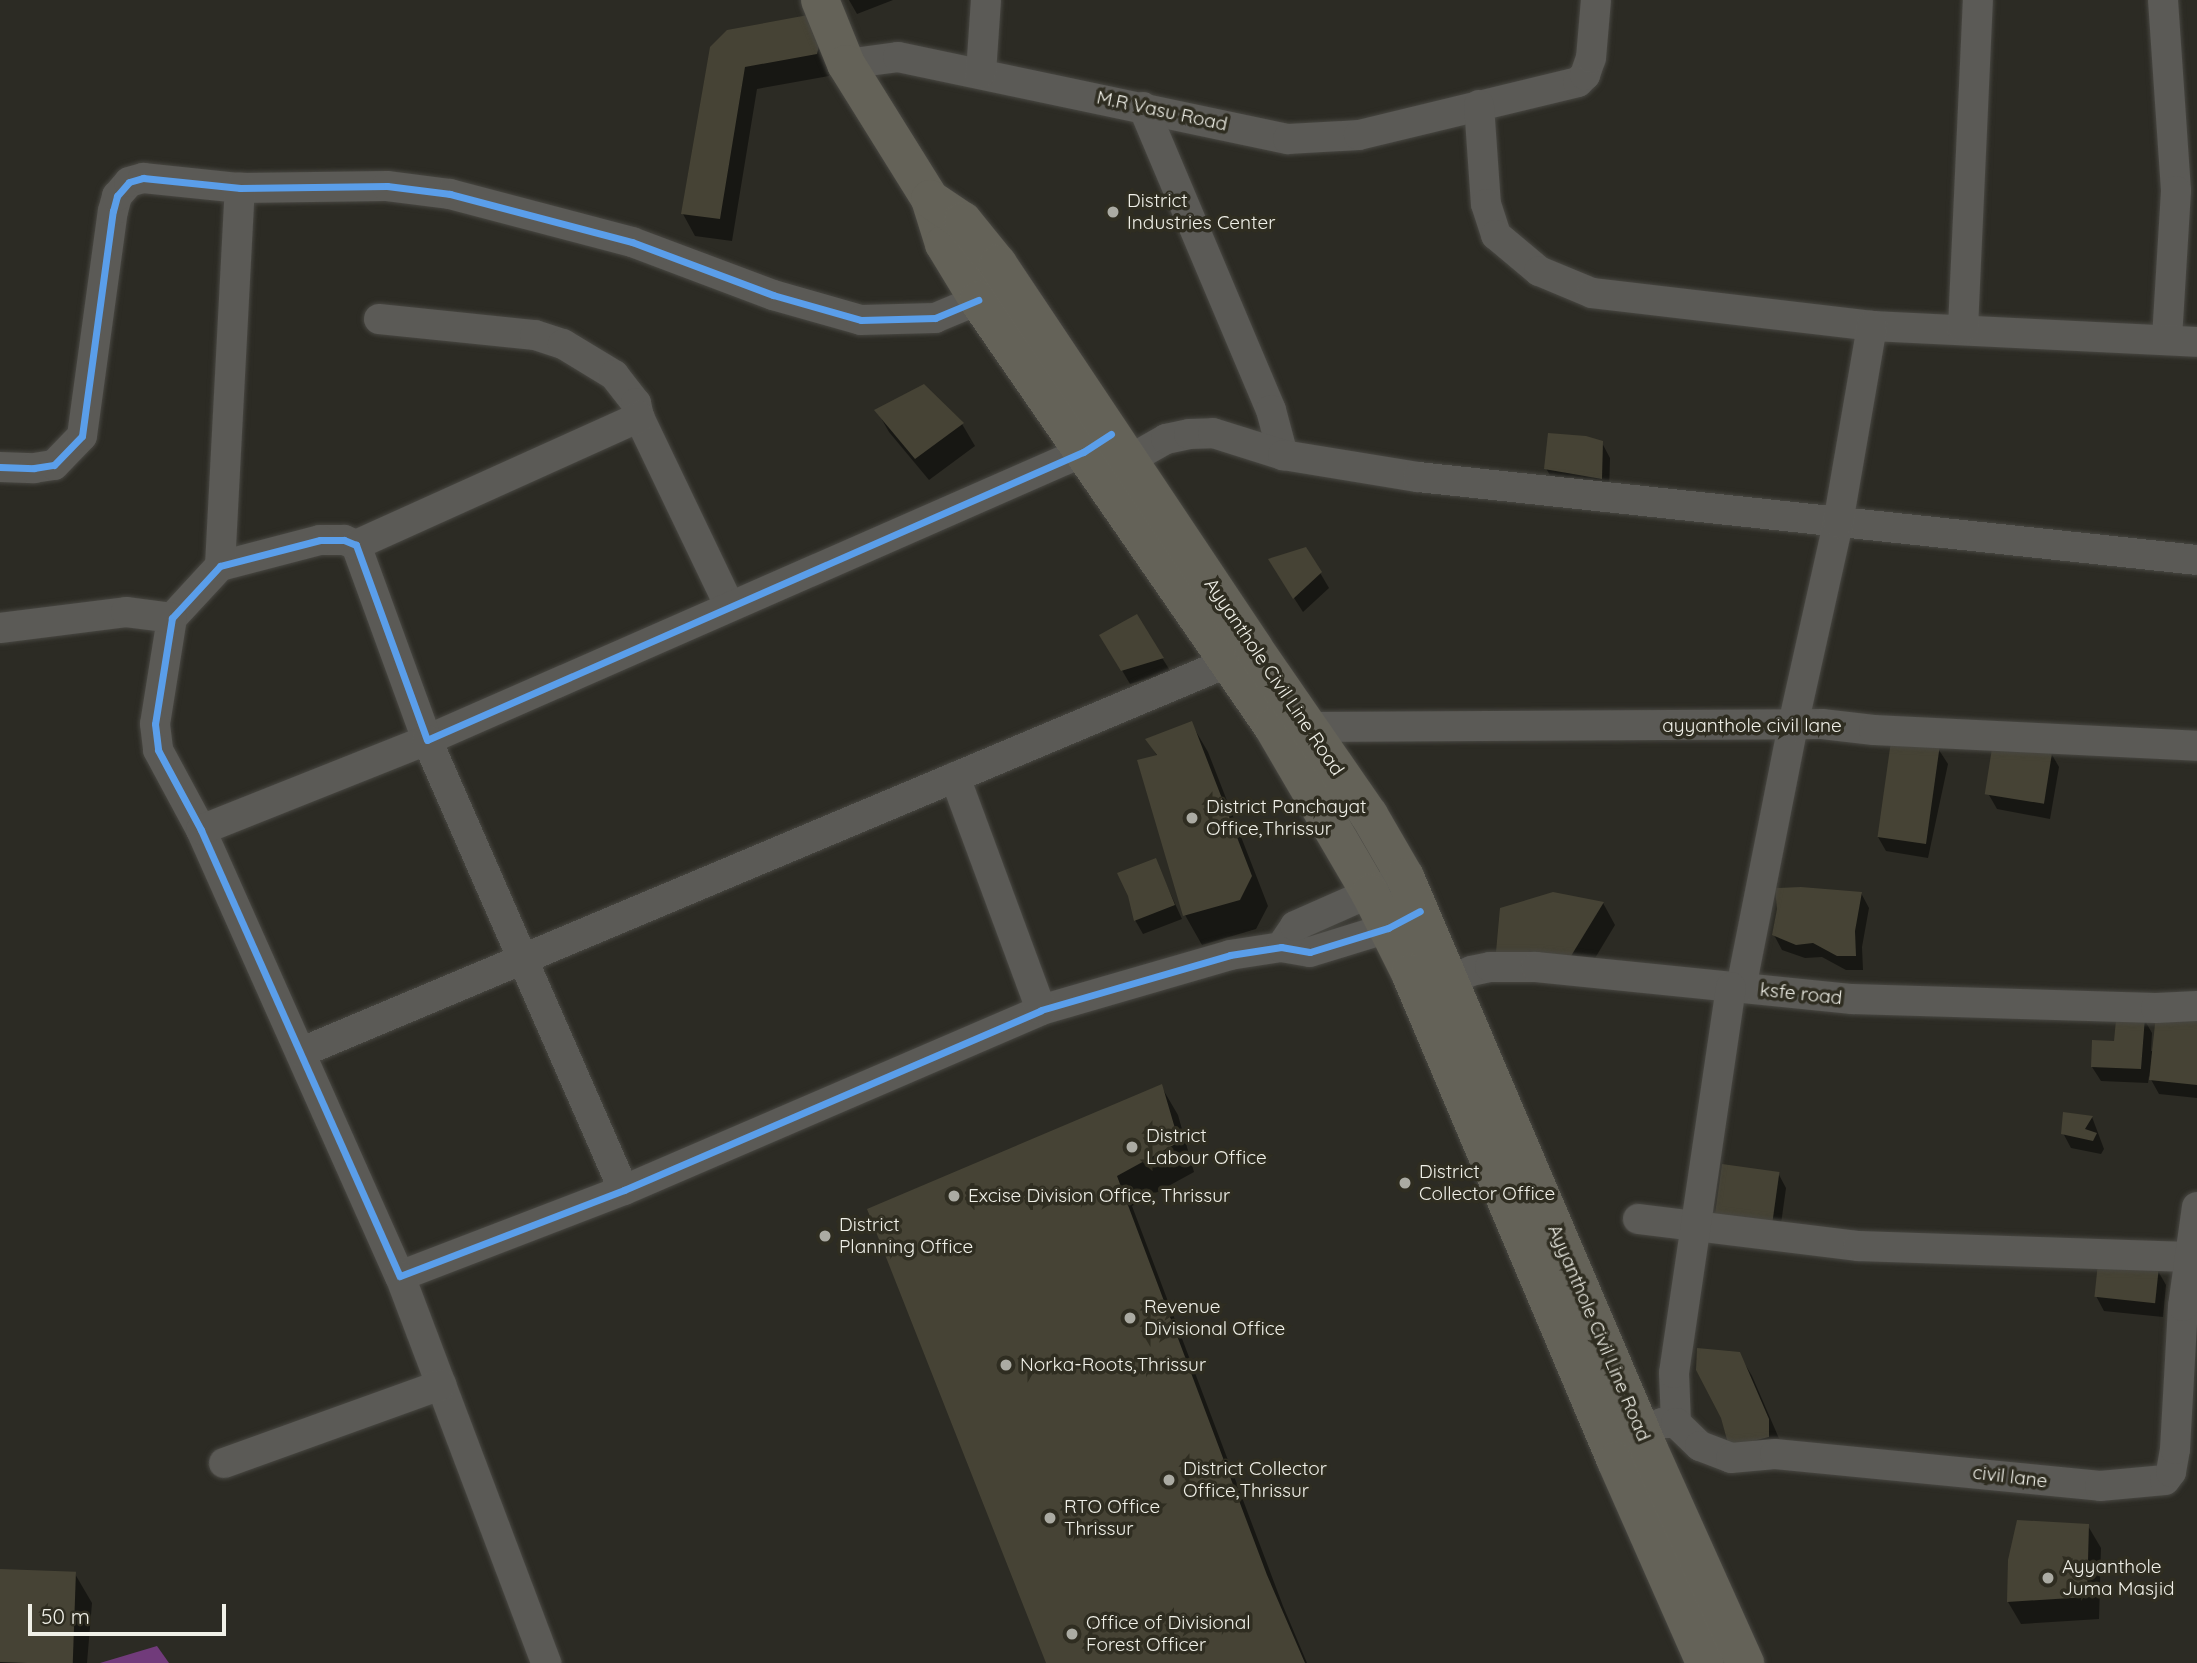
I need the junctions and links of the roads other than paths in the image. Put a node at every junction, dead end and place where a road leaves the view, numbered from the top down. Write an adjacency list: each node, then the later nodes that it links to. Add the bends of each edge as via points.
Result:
1 (820, 0): 6 (main road, Ayyanthole Civil Line Road)
2 (986, 0): 7 (street)
3 (1596, 0): 8 (street, M.R Vasu Road, via 1591,58 1578,82)
4 (1978, 0): 15 (street)
5 (2163, 0): 16 (street, via 2176,191)
6 (846, 64): 7 (street, M.R Vasu Road, via 898,57); 11 (main road, Ayyanthole Civil Line Road)
7 (981, 73): 9 (street, M.R Vasu Road)
8 (1479, 105): 9 (street, M.R Vasu Road, via 1359,135 1288,139); 14 (street, via 1486,204 1496,235 1539,271 1592,293)
9 (1143, 107): 20 (street, via 1271,410)
10 (240, 188): 12 (street, via 387,186 450,194 632,242 773,295 861,320 935,318); 21 (street, via 143,178 117,196 82,436 54,465); 25 (street)
11 (930, 199): 12 (main road, Ayyanthole Civil Line Road, via 944,244); 19 (main road, Ayyanthole Civil Line Road, via 963,221 998,264)
12 (978, 300): 19 (main road, Ayyanthole Civil Line Road)
13 (379, 319): 18 (street, via 535,335 563,344 614,375 636,403)
14 (1872, 326): 15 (street); 22 (street)
15 (1963, 328): 16 (street)
16 (2167, 340): 17 (street)
17 (2197, 342)
18 (639, 417): 23 (street); 26 (street)
19 (1108, 449): 20 (street, via 1213,433); 26 (street); 29 (main road, Ayyanthole Civil Line Road); 31 (main road, Ayyanthole Civil Line Road)
20 (1283, 455): 22 (street, via 1418,477)
21 (0, 467)
22 (1838, 523): 24 (street); 30 (street)
23 (356, 545): 25 (street, via 320,540); 32 (street)
24 (2197, 560)
25 (220, 566): 27 (street)
26 (729, 605): 32 (street)
27 (172, 618): 28 (street, via 126,612); 35 (street, via 156,715 158,750)
28 (0, 628)
29 (1229, 662): 34 (street); 37 (main road, Ayyanthole Civil Line Road, via 1273,727)
30 (1793, 725): 31 (street, ayyanthole civil lane); 33 (street, ayyanthole civil lane); 42 (street)
31 (1307, 727): 36 (main road, Ayyanthole Civil Line Road, via 1369,815)
32 (427, 740): 35 (street); 40 (street)
33 (2197, 746)
34 (955, 777): 40 (street); 44 (street)
35 (201, 830): 45 (street)
36 (1405, 877): 37 (street); 38 (main road, Ayyanthole Civil Line Road)
37 (1370, 893): 38 (main road, Ayyanthole Civil Line Road); 39 (street, via 1295,926)
38 (1404, 920): 39 (street, via 1310,951); 41 (main road, Ayyanthole Civil Line Road); 53 (main road, Ayyanthole Civil Line Road, via 1410,973)
39 (1281, 947): 44 (street, via 1230,955)
40 (524, 958): 45 (street); 46 (street)
41 (1450, 981): 42 (street, ksfe road, via 1490,967 1536,967); 53 (main road, Ayyanthole Civil Line Road)
42 (1736, 988): 43 (street, ksfe road, via 1852,999); 49 (street)
43 (2197, 1006)
44 (1041, 1010): 46 (street)
45 (302, 1052): 51 (street)
46 (624, 1190): 51 (street)
47 (2197, 1207): 50 (street, civil lane)
48 (1638, 1219): 49 (street)
49 (1696, 1226): 50 (street, via 1810,1243 1886,1248); 53 (street, via 1674,1373)
50 (2189, 1258): 53 (street, civil lane, via 2175,1449 2165,1480 2100,1486 1784,1455 1731,1458 1700,1446)
51 (400, 1276): 52 (street)
52 (441, 1385): 54 (street); 55 (street)
53 (1645, 1440): 56 (main road, Ayyanthole Civil Line Road); 57 (main road, Ayyanthole Civil Line Road)
54 (224, 1463)
55 (546, 1663)
56 (1705, 1663)
57 (1745, 1663)

